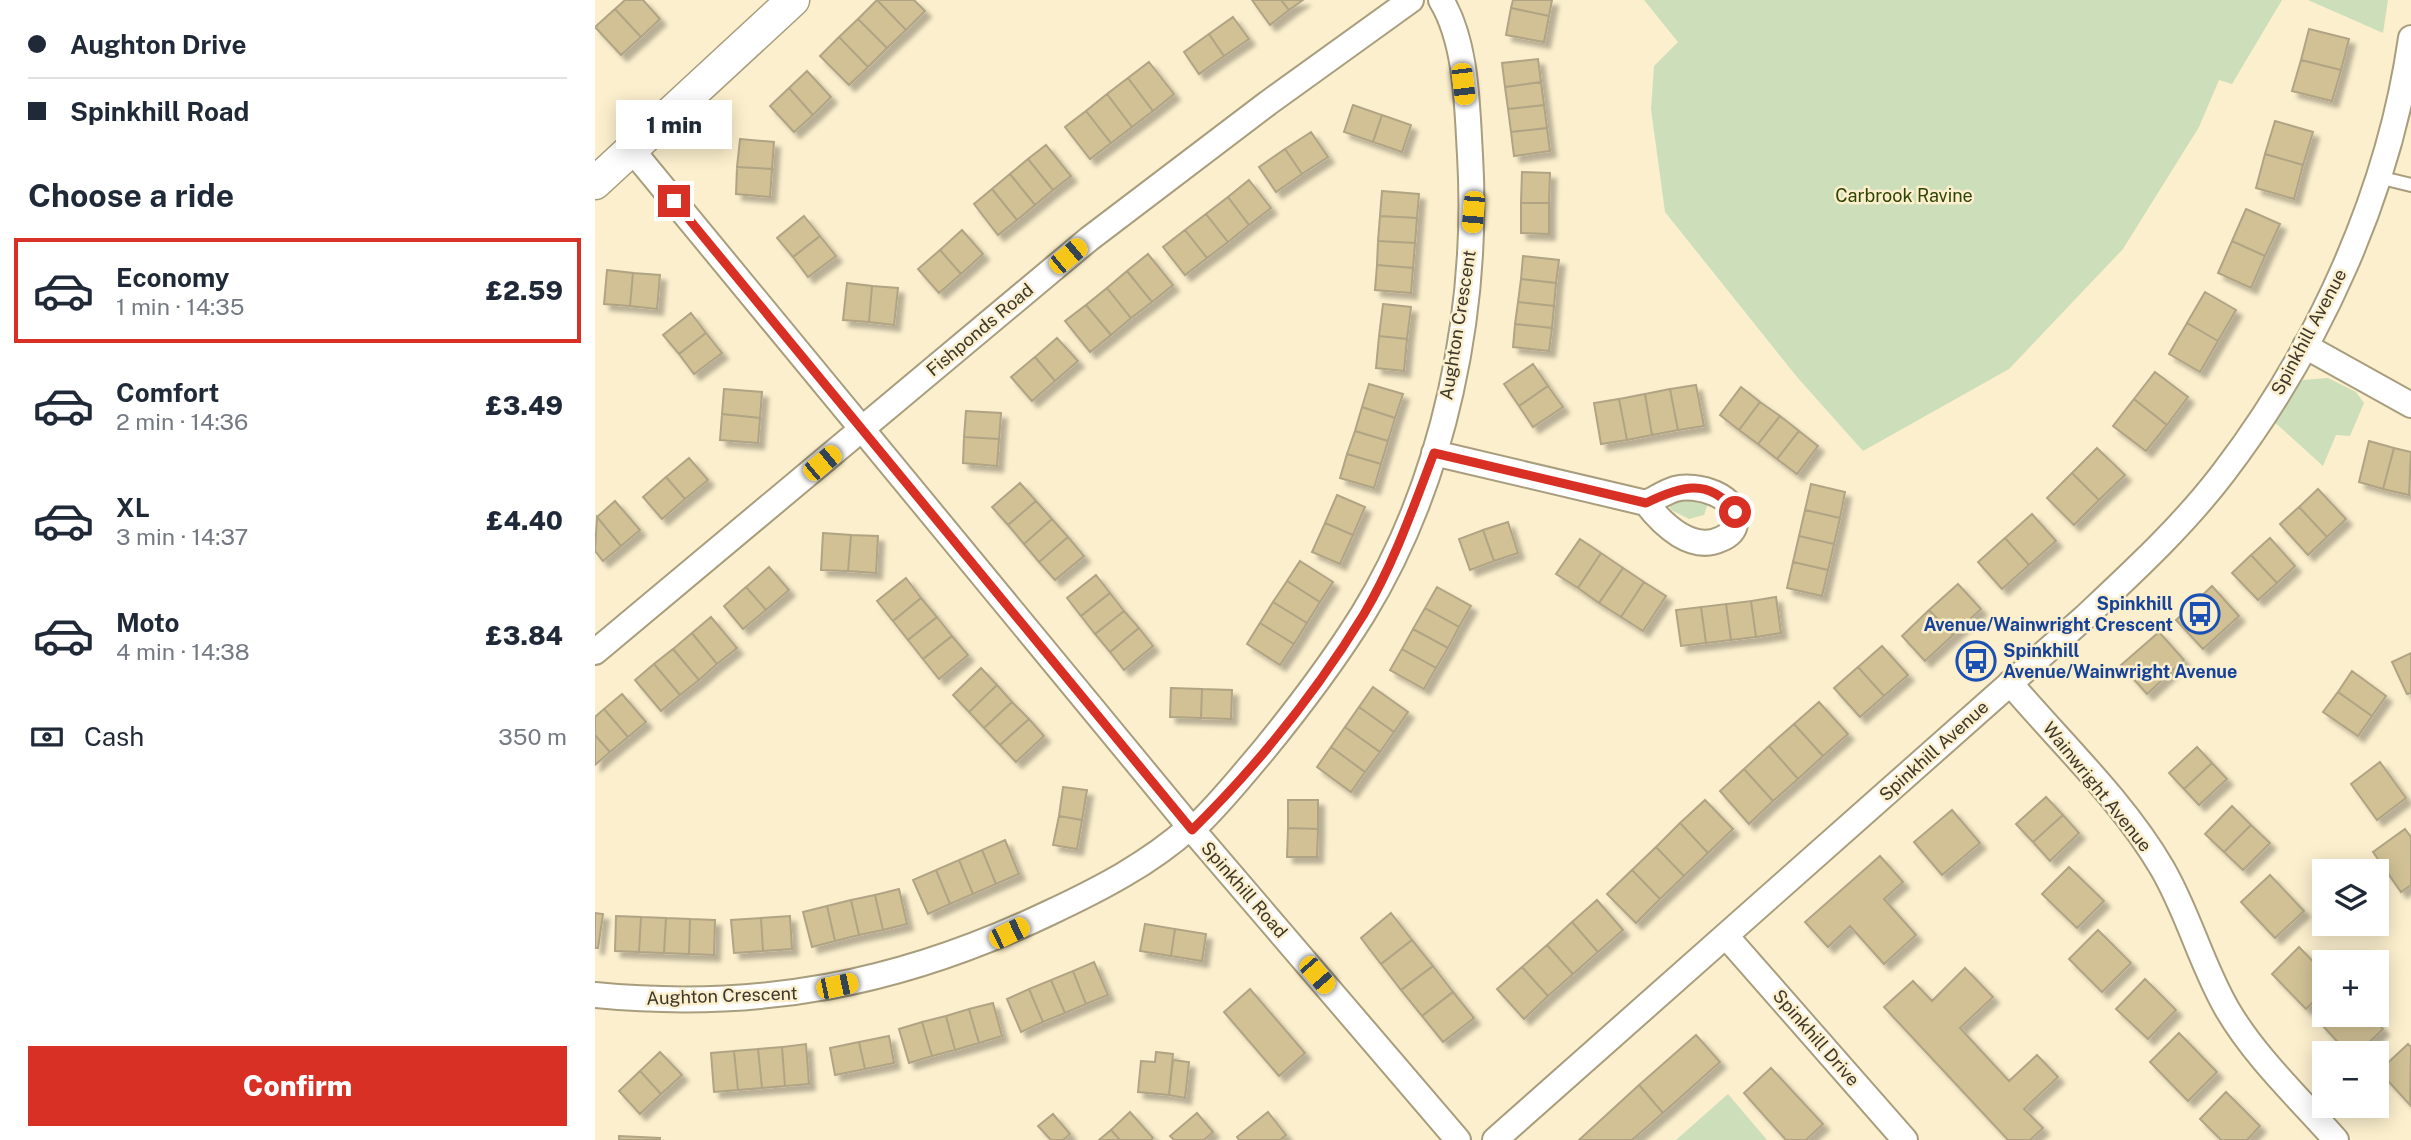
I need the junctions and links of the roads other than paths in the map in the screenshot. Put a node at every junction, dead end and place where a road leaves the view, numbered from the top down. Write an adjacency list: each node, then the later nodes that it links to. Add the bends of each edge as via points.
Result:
1 (793, 0): 5 (street)
2 (1411, 0): 11 (street, Fishponds Road, via 1089,239)
3 (1441, 0): 12 (street, Aughton Crescent, via 1453,21 1458,53 1473,212 1453,379)
4 (2411, 38): 6 (street, Spinkhill Avenue)
5 (632, 150): 7 (street); 11 (street, Spinkhill Road)
6 (2378, 177): 8 (lane); 9 (street, Spinkhill Avenue, via 2350,253)
7 (595, 183)
8 (2411, 185)
9 (2305, 346): 10 (street); 15 (street, Spinkhill Avenue, via 2223,474 2159,547)
10 (2411, 405)
11 (863, 428): 14 (street, Fishponds Road); 16 (street, Spinkhill Road)
12 (1434, 453): 13 (street); 16 (street, Aughton Crescent, via 1399,545 1364,613 1306,700)
13 (1646, 503)
14 (595, 652)
15 (2010, 683): 17 (street, Spinkhill Avenue); 22 (street, Wainwright Avenue, via 2125,814 2163,869 2228,1011)
16 (1191, 829): 18 (street, Aughton Crescent, via 1101,889 998,937 887,976 813,992 713,1000); 19 (street, Spinkhill Road)
17 (1726, 936): 20 (street, Spinkhill Avenue); 21 (street, Spinkhill Drive)
18 (595, 995)
19 (1458, 1140)
20 (1495, 1140)
21 (1905, 1140)
22 (2336, 1140)

